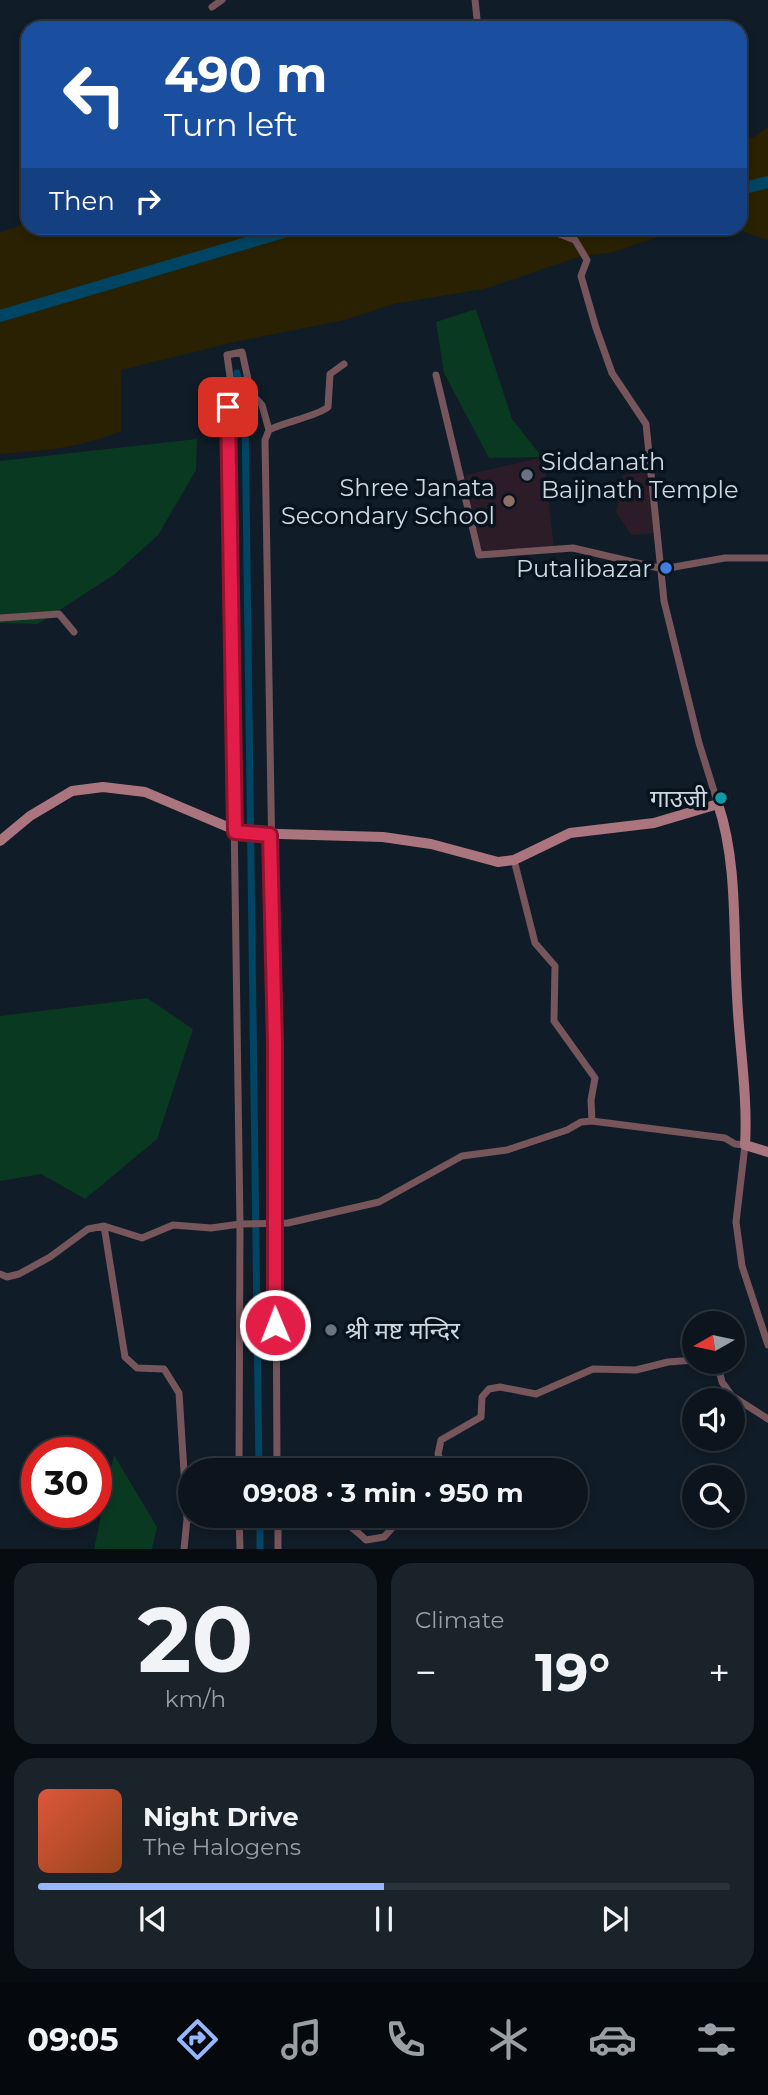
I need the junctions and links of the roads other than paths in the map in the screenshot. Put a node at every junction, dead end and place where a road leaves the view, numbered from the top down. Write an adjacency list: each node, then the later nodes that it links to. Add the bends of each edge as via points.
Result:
1 (222, 0): 3 (street)
2 (475, 0): 4 (street)
3 (212, 7)
4 (477, 21)
5 (562, 235): 10 (street, via 575,240 587,260 581,276 612,373 646,424)
6 (344, 364): 8 (street, via 330,374 328,407 323,412)
7 (436, 375): 10 (street, via 479,555 573,548)
8 (269, 429): 14 (street, via 262,405 251,393 242,352 227,355); 15 (street, via 265,453)
9 (768, 558): 10 (street, via 725,558)
10 (663, 569): 13 (street, via 673,643)
11 (0, 618): 12 (street, via 59,614)
12 (74, 632)
13 (718, 804): 17 (street, via 654,823 570,833); 19 (street, via 732,861 737,998 747,1089)
14 (239, 833): 15 (street); 16 (street, via 145,792 103,787 72,791); 21 (street)
15 (268, 834): 17 (street, via 383,837 498,862); 22 (street, via 275,1044)
16 (0, 841)
17 (514, 860): 18 (street, via 535,943 555,966 554,1021 595,1078)
18 (592, 1121): 19 (street); 22 (street, via 507,1150 463,1156 379,1202)
19 (746, 1144): 20 (street); 25 (street, via 736,1222 741,1266)
20 (768, 1152)
21 (242, 1224): 22 (street); 23 (street, via 211,1228 173,1225 142,1238); 30 (street)
22 (272, 1224): 31 (street)
23 (104, 1226): 24 (street, via 88,1229 19,1274); 29 (street, via 124,1357 137,1368 164,1369 179,1393)
24 (0, 1274)
25 (768, 1345)
26 (682, 1361): 32 (street, via 636,1370 593,1369 536,1394 489,1389 482,1397 481,1417 441,1440)
27 (720, 1374): 28 (street, via 732,1396)
28 (768, 1419)
29 (183, 1458)
30 (239, 1458)
31 (277, 1458)
32 (440, 1458)
33 (186, 1528): 38 (street)
34 (241, 1528): 39 (street)
35 (276, 1528): 40 (street)
36 (353, 1528): 37 (street, via 366,1540 384,1537)
37 (392, 1528)
38 (184, 1549)
39 (240, 1549)
40 (278, 1549)

